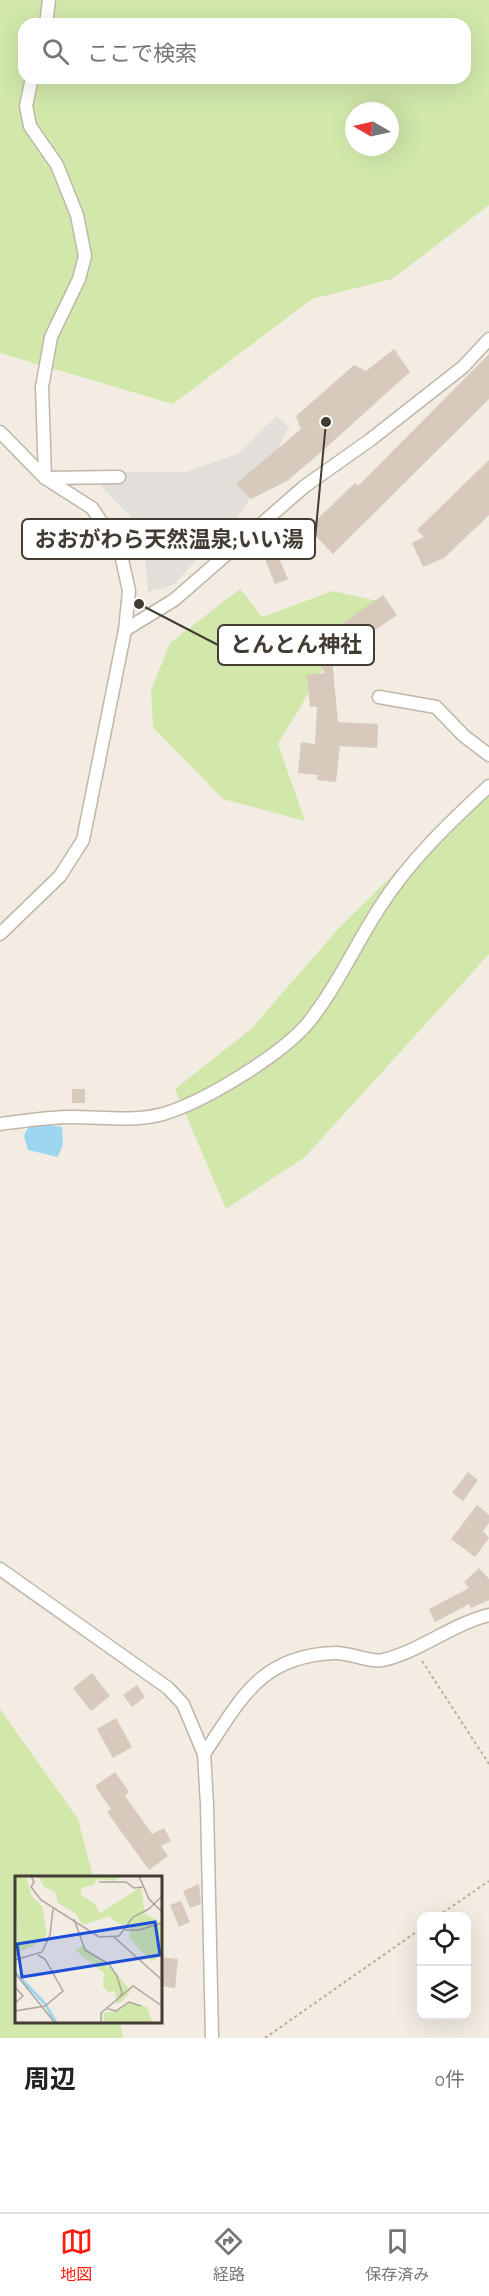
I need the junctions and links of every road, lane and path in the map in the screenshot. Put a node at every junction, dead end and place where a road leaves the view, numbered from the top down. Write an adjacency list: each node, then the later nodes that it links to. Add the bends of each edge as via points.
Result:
1 (49, 0): 2 (street)
2 (47, 18)
3 (31, 84): 7 (street, via 26,106 30,126 57,165 77,215 85,256 79,279 51,337 42,387)
4 (489, 339): 8 (street, via 463,367 305,486 174,600)
5 (0, 432): 7 (street)
6 (119, 477): 7 (street)
7 (45, 478): 8 (street, via 92,508 120,550 129,591)
8 (125, 630): 12 (street, via 83,840 60,876)
9 (379, 697): 10 (street, via 436,707)
10 (489, 755)
11 (489, 786): 13 (street, via 403,874 308,1023 239,1077 162,1114)
12 (0, 934)
13 (0, 1124)
14 (0, 1569): 17 (street, via 168,1688 183,1704)
15 (489, 1616): 16 (street, via 472,1620)
16 (414, 1649): 17 (street, via 381,1660 342,1652 311,1654 285,1663 262,1676 241,1699); 18 (path)
17 (204, 1754): 22 (street)
18 (489, 1764)
19 (489, 1881): 20 (path)
20 (445, 1912)
21 (417, 1932): 23 (path)
22 (212, 2038)
23 (265, 2038)

